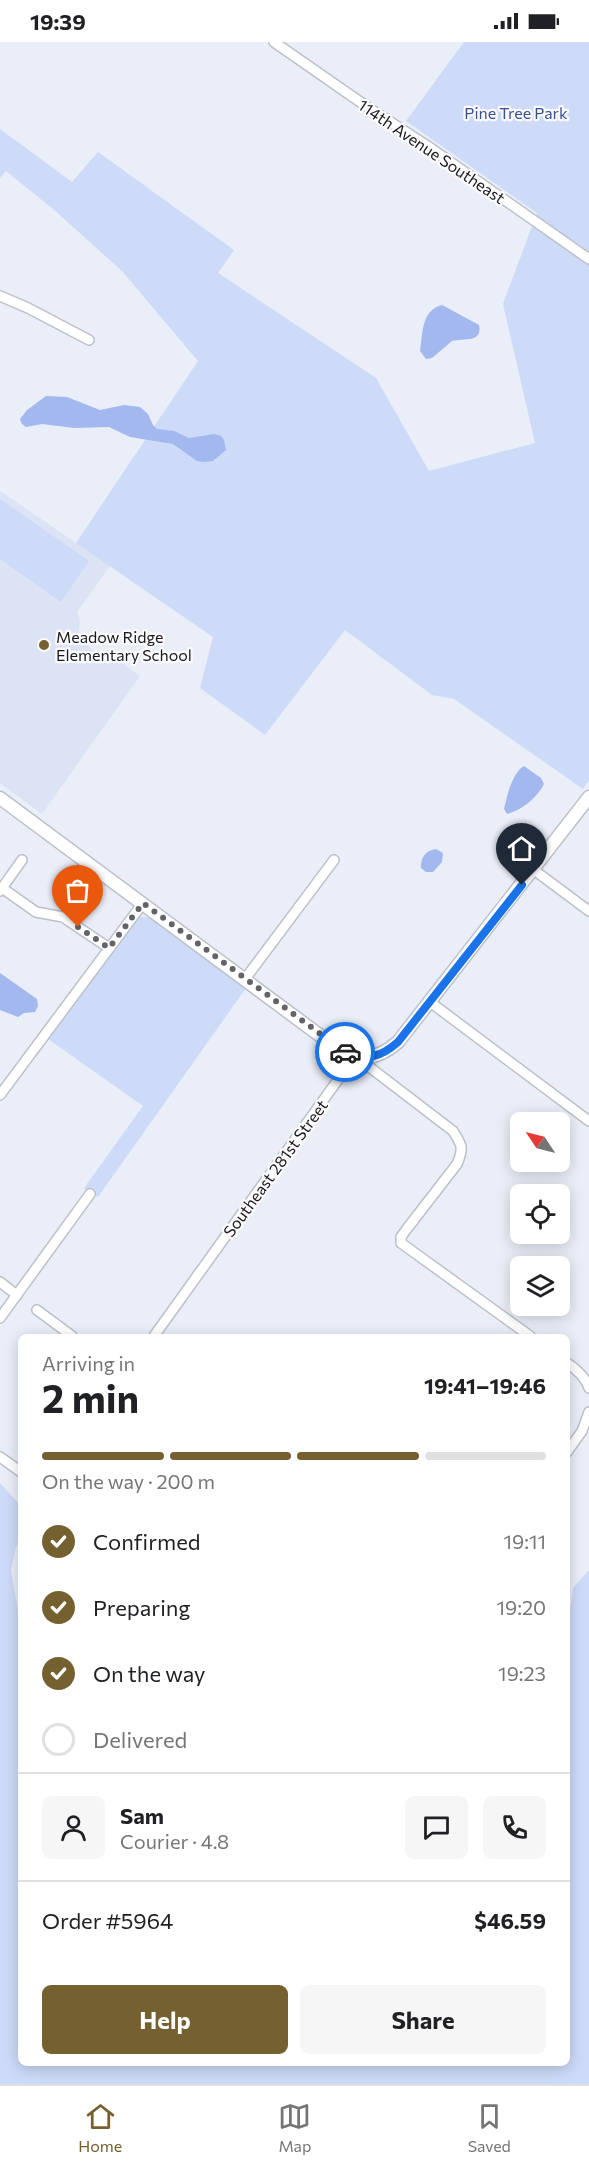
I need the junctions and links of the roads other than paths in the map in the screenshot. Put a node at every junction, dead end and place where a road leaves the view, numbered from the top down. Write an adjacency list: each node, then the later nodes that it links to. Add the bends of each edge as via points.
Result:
1 (274, 42): 2 (street, 114th Avenue Southeast)
2 (589, 260)
3 (0, 296): 4 (street)
4 (89, 340)
5 (589, 797): 9 (street)
6 (0, 798): 11 (street)
7 (22, 860): 10 (street)
8 (334, 860): 14 (street)
9 (534, 870): 12 (street); 15 (street)
10 (1, 890): 13 (street, via 40,914 63,917)
11 (143, 903): 13 (street); 14 (street)
12 (589, 911)
13 (109, 948): 17 (street)
14 (245, 979): 16 (street, via 334,1046)
15 (430, 1002): 16 (street, via 388,1051 369,1058); 18 (street)
16 (355, 1056): 25 (street, Southeast 281st Street); 26 (street, via 453,1131 462,1144 457,1164 406,1230 401,1243)
17 (0, 1095)
18 (589, 1121)
19 (90, 1194): 21 (street)
20 (0, 1282): 21 (street)
21 (16, 1295): 23 (street)
22 (37, 1310): 24 (street)
23 (0, 1318)
24 (69, 1334)
25 (155, 1334)
26 (527, 1334)
27 (570, 1365): 28 (street)
28 (589, 1388)
29 (589, 1412): 30 (street)
30 (570, 1448)
31 (0, 1457): 32 (street)
32 (18, 1470)

